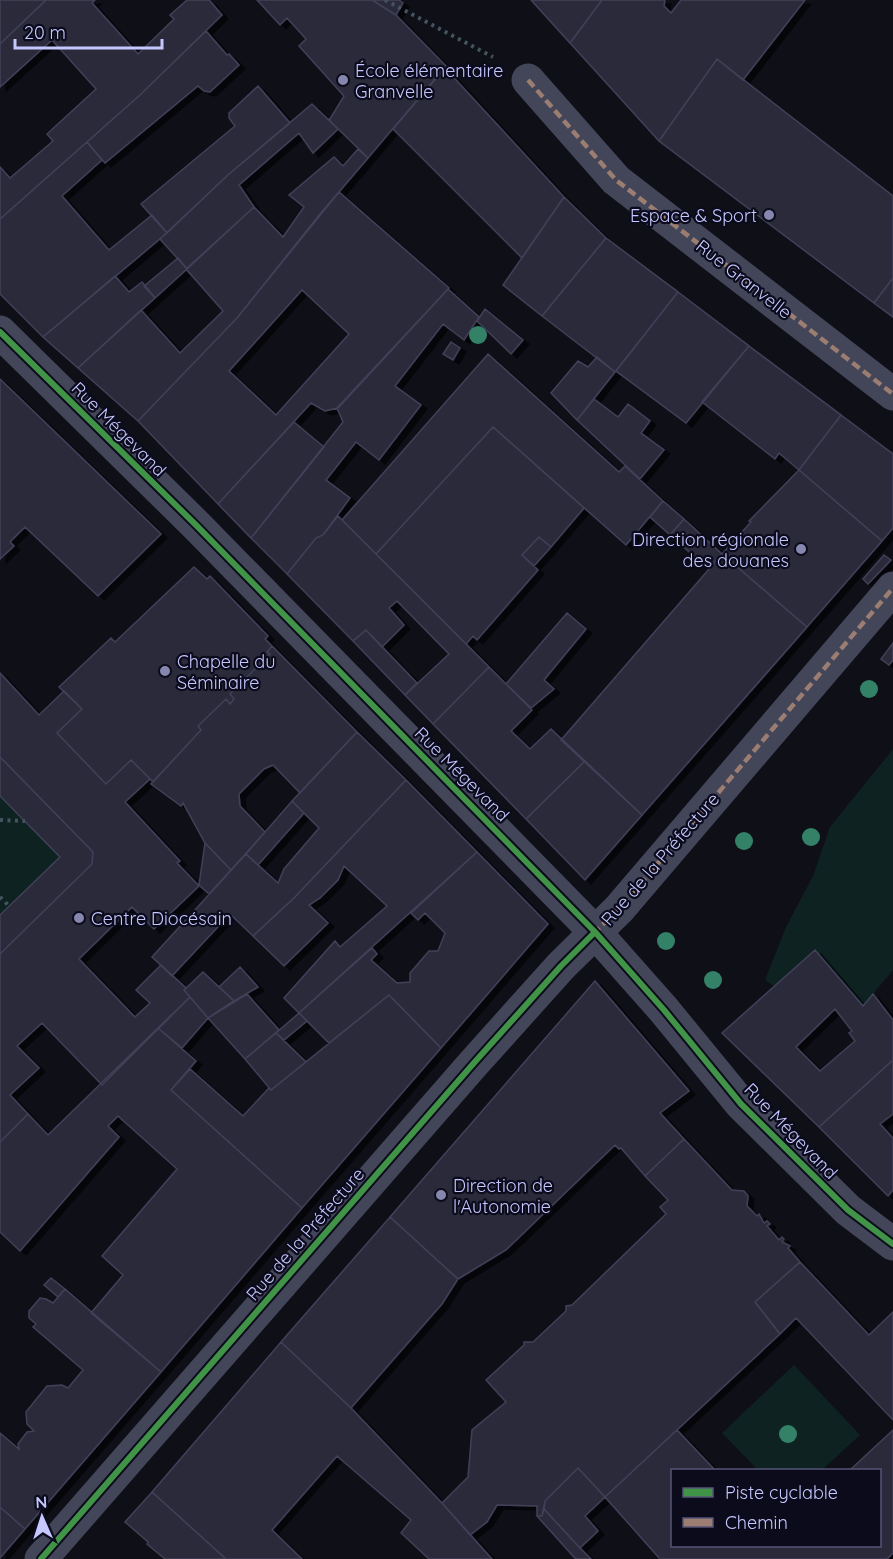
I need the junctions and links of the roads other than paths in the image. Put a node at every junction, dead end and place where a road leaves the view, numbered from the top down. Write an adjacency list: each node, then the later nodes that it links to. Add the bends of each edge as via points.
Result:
1 (515, 71): 3 (street, Rue Granvelle, via 616,180)
2 (0, 332): 5 (street, Rue Mégevand, via 196,525)
3 (893, 394)
4 (893, 588): 5 (street, Rue de la Préfecture)
5 (596, 932): 6 (street, Rue Mégevand, via 741,1104 848,1210); 7 (street, Rue de la Préfecture, via 473,1064)
6 (893, 1244)
7 (42, 1559)

